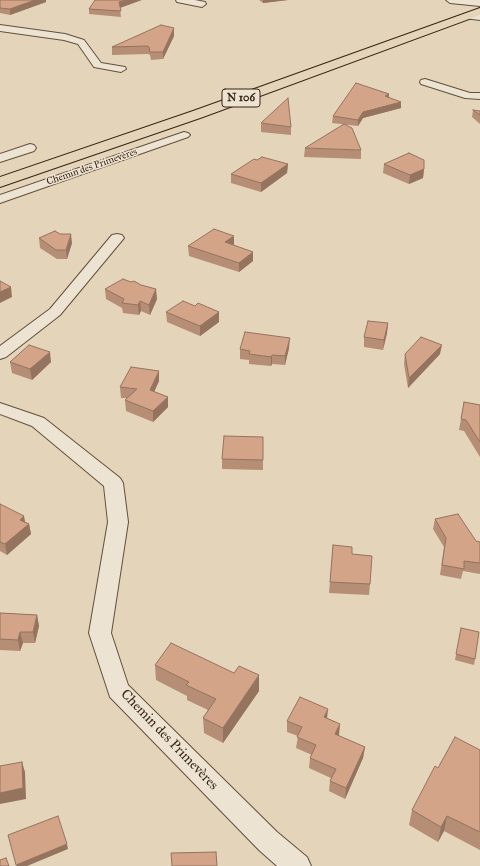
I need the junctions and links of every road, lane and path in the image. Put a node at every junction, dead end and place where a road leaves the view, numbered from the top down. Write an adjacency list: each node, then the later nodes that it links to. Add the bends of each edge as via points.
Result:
1 (180, 0): 4 (street)
2 (450, 0): 3 (street); 7 (street)
3 (480, 3)
4 (202, 4)
5 (480, 6): 7 (main road, N 106)
6 (480, 11): 7 (main road, N 106)
7 (470, 15): 15 (main road, N 106); 16 (main road, N 106, via 198,114)
8 (0, 28): 9 (street, via 65,37 81,42 98,65)
9 (121, 69)
10 (425, 82): 11 (street, via 469,96)
11 (480, 96)
12 (184, 135): 17 (street, Chemin des Primevères)
13 (30, 148): 14 (street)
14 (0, 158)
15 (0, 173)
16 (0, 182)
17 (0, 198)
18 (117, 238): 19 (street, via 55,312)
19 (0, 354)
20 (0, 408): 21 (street, Chemin des Primevères, via 38,422 113,483 118,522 100,633 118,690 268,841)
21 (297, 866)

